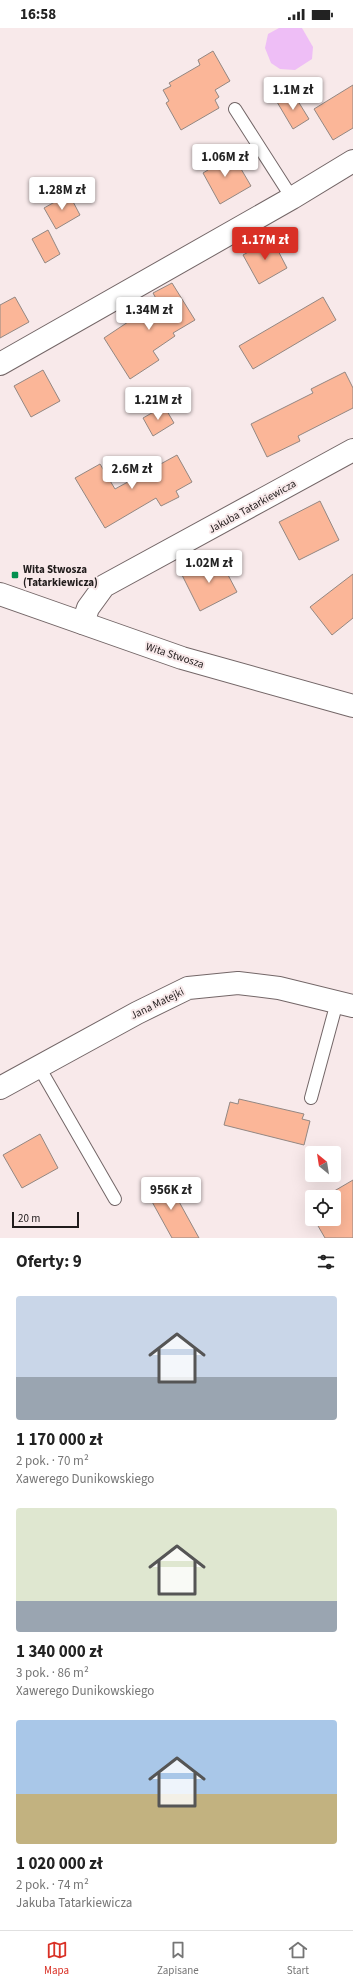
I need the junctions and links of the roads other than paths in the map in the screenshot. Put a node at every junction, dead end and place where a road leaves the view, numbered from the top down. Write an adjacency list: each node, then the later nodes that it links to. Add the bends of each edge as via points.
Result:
1 (235, 109): 3 (lane)
2 (353, 161): 3 (street)
3 (292, 198): 4 (street)
4 (0, 364)
5 (353, 450): 7 (street, Jakuba Tatarkiewicza, via 104,586 88,608)
6 (0, 594): 7 (street, Wita Stwosza)
7 (83, 623): 8 (street, Wita Stwosza, via 182,658)
8 (353, 706)
9 (345, 1004): 10 (street, Jana Matejki, via 278,988 238,983 188,988 137,1012); 12 (lane)
10 (40, 1067): 11 (street, Jana Matejki); 13 (lane)
11 (0, 1088)
12 (311, 1098)
13 (115, 1199)

